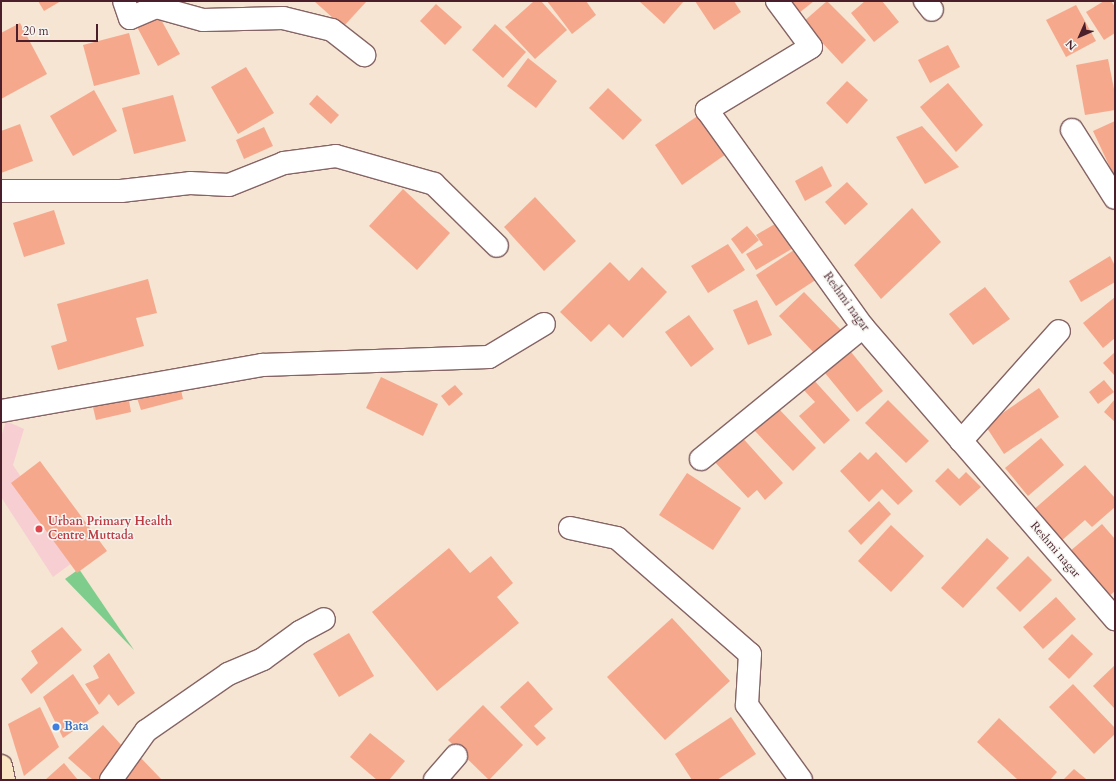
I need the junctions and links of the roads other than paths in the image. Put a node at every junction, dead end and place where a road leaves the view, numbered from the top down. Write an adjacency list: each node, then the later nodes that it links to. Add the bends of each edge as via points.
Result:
1 (124, 1): 3 (street, via 130,18 156,7 203,20 283,18 332,30)
2 (776, 1): 9 (street, Reshmi nagar, via 811,47 707,110)
3 (364, 55)
4 (1072, 130): 6 (street)
5 (1, 191): 7 (street, via 121,191 190,183 229,185 284,163 336,156 434,184)
6 (1115, 198)
7 (497, 246)
8 (544, 324): 11 (street, via 489,357 262,365)
9 (863, 327): 12 (street, Reshmi nagar); 13 (street)
10 (1059, 331): 12 (street)
11 (1, 411)
12 (961, 441): 16 (street, Reshmi nagar)
13 (701, 459)
14 (570, 528): 20 (street, via 617,538 750,654 747,705)
15 (324, 619): 19 (street, via 300,632 263,659 228,674 146,731)
16 (1115, 619)
17 (1, 766): 18 (main road)
18 (4, 780)
19 (111, 780)
20 (801, 780)

